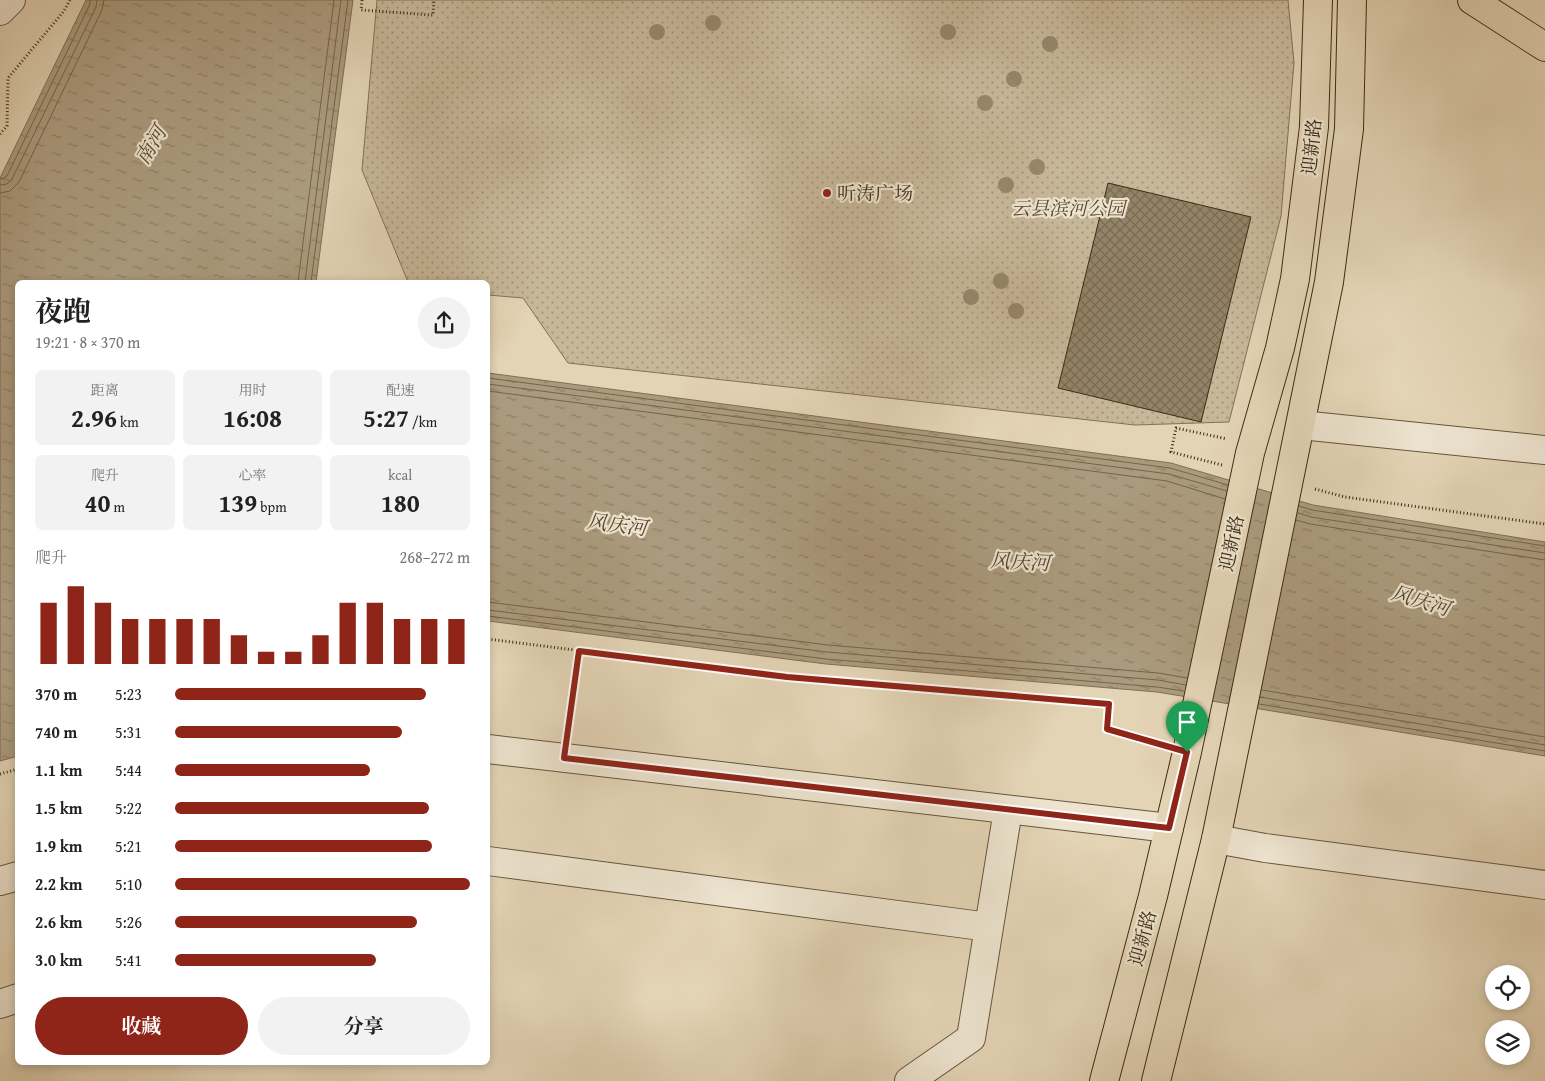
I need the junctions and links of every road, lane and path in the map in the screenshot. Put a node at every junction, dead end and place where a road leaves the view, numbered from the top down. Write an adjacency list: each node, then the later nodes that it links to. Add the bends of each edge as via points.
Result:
1 (11, 0): 8 (street)
2 (70, 0): 10 (path, via 8,78 7,126)
3 (362, 0): 4 (path, via 361,10 433,15)
4 (434, 0)
5 (1318, 0): 13 (main road, 迎新路, via 1314,127 1295,278 1280,348)
6 (1352, 0): 11 (main road, 迎新路, via 1349,130 1328,282)
7 (1472, 0): 9 (main road)
8 (0, 11)
9 (1545, 47)
10 (0, 134)
11 (1301, 426): 12 (street); 25 (main road, 迎新路)
12 (1545, 450)
13 (1245, 455): 13 (path, via 1176,428 1171,452); 19 (main road, 迎新路)
14 (1307, 487): 15 (path, via 1345,497)
15 (1545, 524)
16 (490, 639): 17 (path)
17 (579, 651): 19 (path, via 787,677 1109,704 1107,729); 20 (path)
18 (490, 749): 20 (street)
19 (1187, 754): 24 (main road, 迎新路)
20 (564, 758): 23 (street)
21 (15, 769): 22 (path)
22 (0, 774)
23 (1008, 810): 24 (street); 30 (street)
24 (1169, 828): 34 (main road, 迎新路)
25 (1216, 839): 29 (street); 35 (main road, 迎新路)
26 (490, 860): 30 (street)
27 (15, 877): 28 (street)
28 (0, 881)
29 (1545, 885)
30 (989, 927): 33 (street, via 971,1038)
31 (15, 999): 32 (street)
32 (0, 1004)
33 (909, 1081)
34 (1104, 1081)
35 (1156, 1081)

